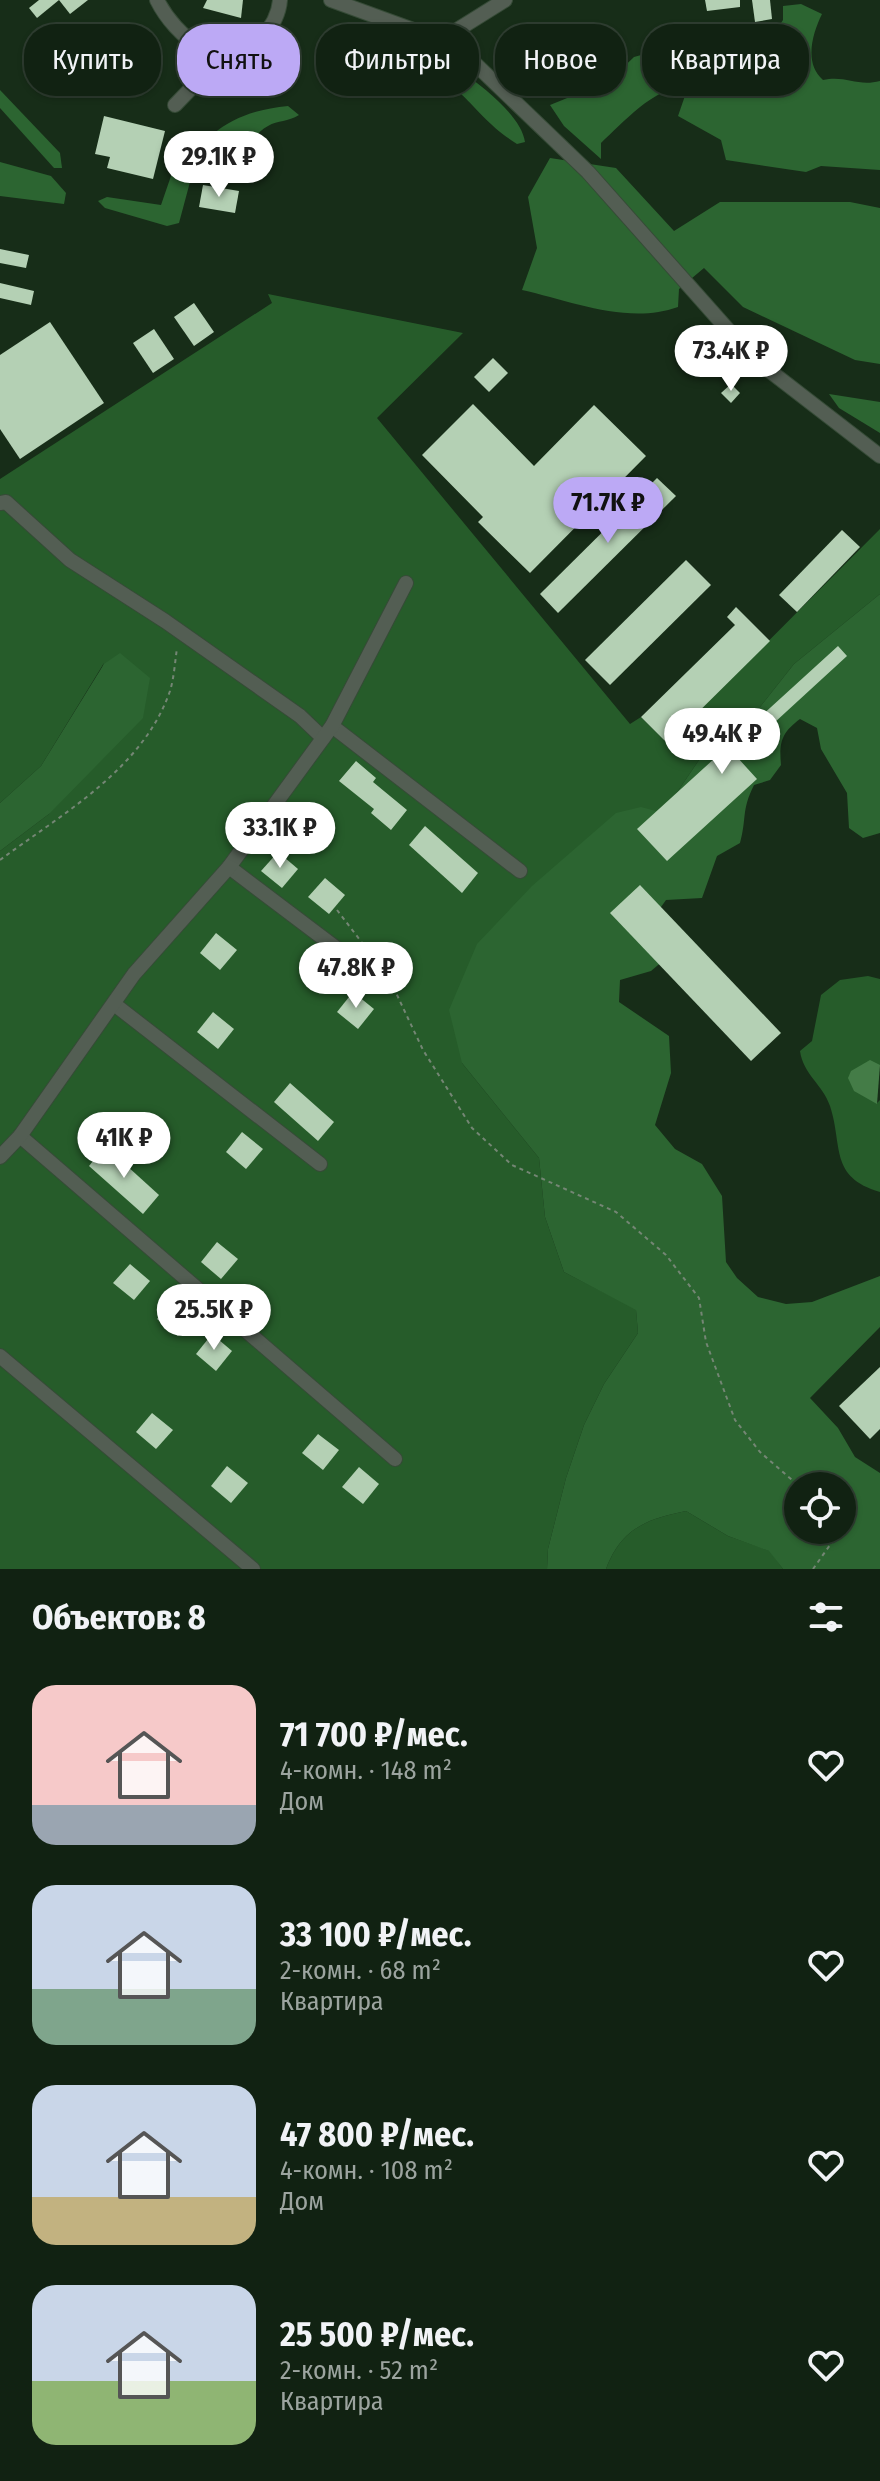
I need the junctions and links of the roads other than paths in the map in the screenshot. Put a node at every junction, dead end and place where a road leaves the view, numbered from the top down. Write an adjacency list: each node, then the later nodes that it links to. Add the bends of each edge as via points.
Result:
1 (157, 0): 8 (street)
2 (280, 0): 5 (street)
3 (331, 0): 6 (street)
4 (505, 0): 7 (street)
5 (271, 24)
6 (397, 24)
7 (467, 24)
8 (177, 32)
9 (479, 68): 12 (street, via 588,172 753,358)
10 (184, 96): 11 (street)
11 (175, 105)
12 (880, 456)
13 (0, 503): 15 (street, via 6,502 70,560)
14 (406, 583): 15 (street)
15 (328, 732): 16 (street); 17 (street)
16 (229, 867): 18 (street); 19 (street)
17 (520, 871)
18 (348, 957)
19 (114, 1004): 20 (street); 22 (street)
20 (20, 1136): 21 (street); 24 (street)
21 (0, 1157)
22 (320, 1164)
23 (0, 1356): 25 (street)
24 (395, 1459)
25 (253, 1569)

